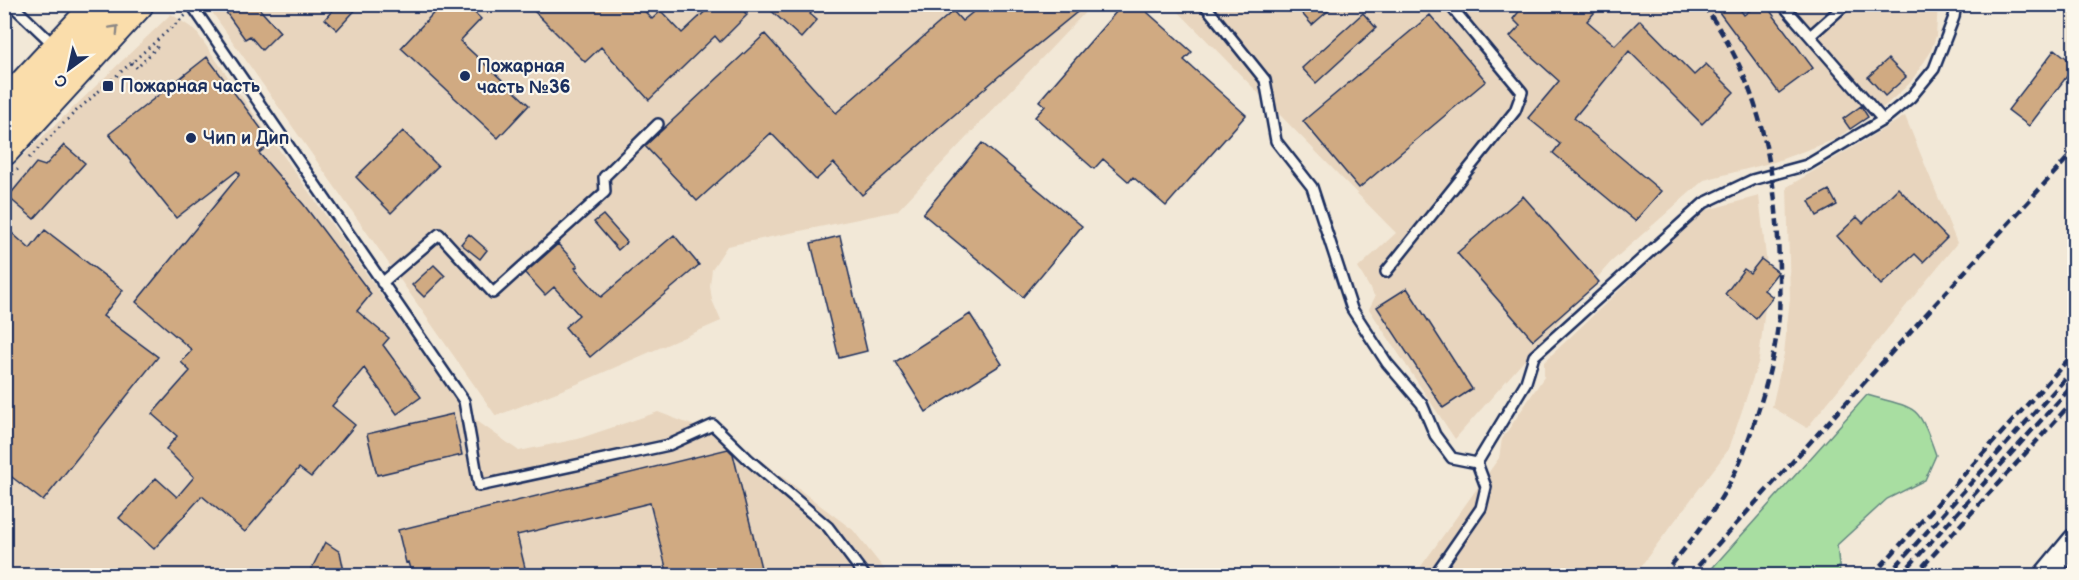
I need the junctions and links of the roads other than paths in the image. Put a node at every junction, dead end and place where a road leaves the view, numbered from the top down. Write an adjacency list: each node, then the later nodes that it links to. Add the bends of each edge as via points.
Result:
1 (11, 4): 11 (lane)
2 (99, 4): 11 (main road)
3 (138, 4): 15 (main road, one-way to 3)
4 (1204, 4): 18 (lane, via 1265,80 1276,141 1312,187 1352,309 1387,363 1422,404 1435,435 1452,458)
5 (1449, 4): 16 (lane, via 1522,92 1515,111)
6 (1782, 4): 10 (lane)
7 (1846, 4): 10 (lane)
8 (1956, 4): 13 (lane, via 1934,69 1911,97)
9 (192, 6): 17 (lane)
10 (1810, 36): 13 (lane)
11 (58, 49): 12 (main road)
12 (4, 106)
13 (1882, 120): 18 (lane, via 1807,165 1752,180 1704,202 1534,356 1526,382)
14 (658, 124): 17 (lane, via 604,177 605,192 492,293 439,234)
15 (4, 150)
16 (1386, 272)
17 (382, 283): 20 (lane, via 464,400 479,486 669,445 713,425 828,527)
18 (1477, 463): 21 (lane, via 1486,487 1481,508)
19 (2074, 542): 22 (street)
20 (865, 576)
21 (1434, 576)
22 (2045, 576)

